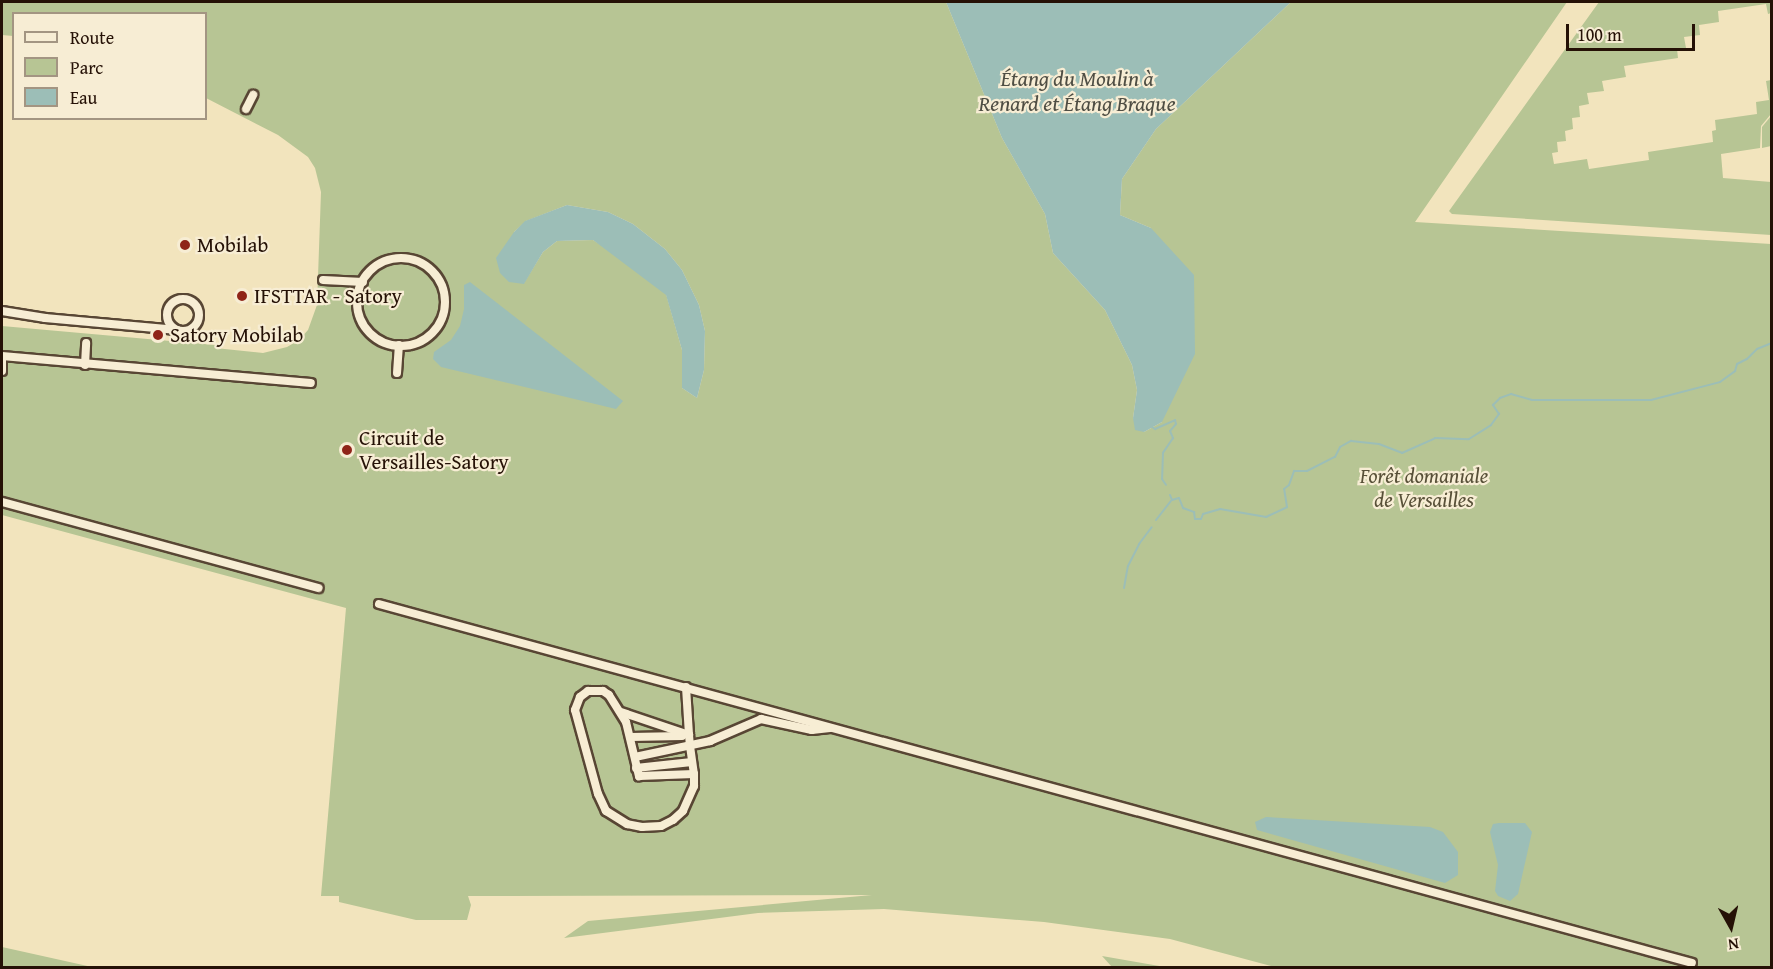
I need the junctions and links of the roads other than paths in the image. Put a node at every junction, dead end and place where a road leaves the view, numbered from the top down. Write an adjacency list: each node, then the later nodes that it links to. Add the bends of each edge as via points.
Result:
1 (253, 96): 2 (street)
2 (246, 109)
3 (322, 280): 4 (street)
4 (363, 282): 10 (street, via 357,300 366,329 377,339); 10 (street, via 380,263 407,259 432,271 440,282 444,309 440,322 421,341)
5 (2, 311): 7 (street)
6 (167, 319): 7 (street); 8 (street); 8 (street, via 168,308 176,300 187,299 196,305 199,315 195,326)
7 (157, 328): 8 (street)
8 (177, 330)
9 (87, 343): 12 (street)
10 (399, 345): 14 (street)
11 (2, 358): 12 (street); 13 (street)
12 (85, 365): 15 (street)
13 (2, 371)
14 (398, 373)
15 (311, 383)
16 (2, 502): 17 (street)
17 (319, 588)
18 (379, 604): 19 (street)
19 (686, 687): 21 (street); 22 (street)
20 (621, 712): 22 (street); 23 (street); 28 (street, via 609,695 593,690 580,697 575,710 602,806 610,815 642,827 673,820 689,803)
21 (833, 728): 24 (street, via 812,730 761,719); 29 (street)
22 (689, 735): 23 (street); 24 (street)
23 (631, 737): 25 (street)
24 (690, 746): 25 (street); 26 (street)
25 (635, 757): 27 (street)
26 (692, 762): 27 (street); 28 (street)
27 (636, 768): 28 (street, via 641,777)
28 (694, 774)
29 (1692, 963)

